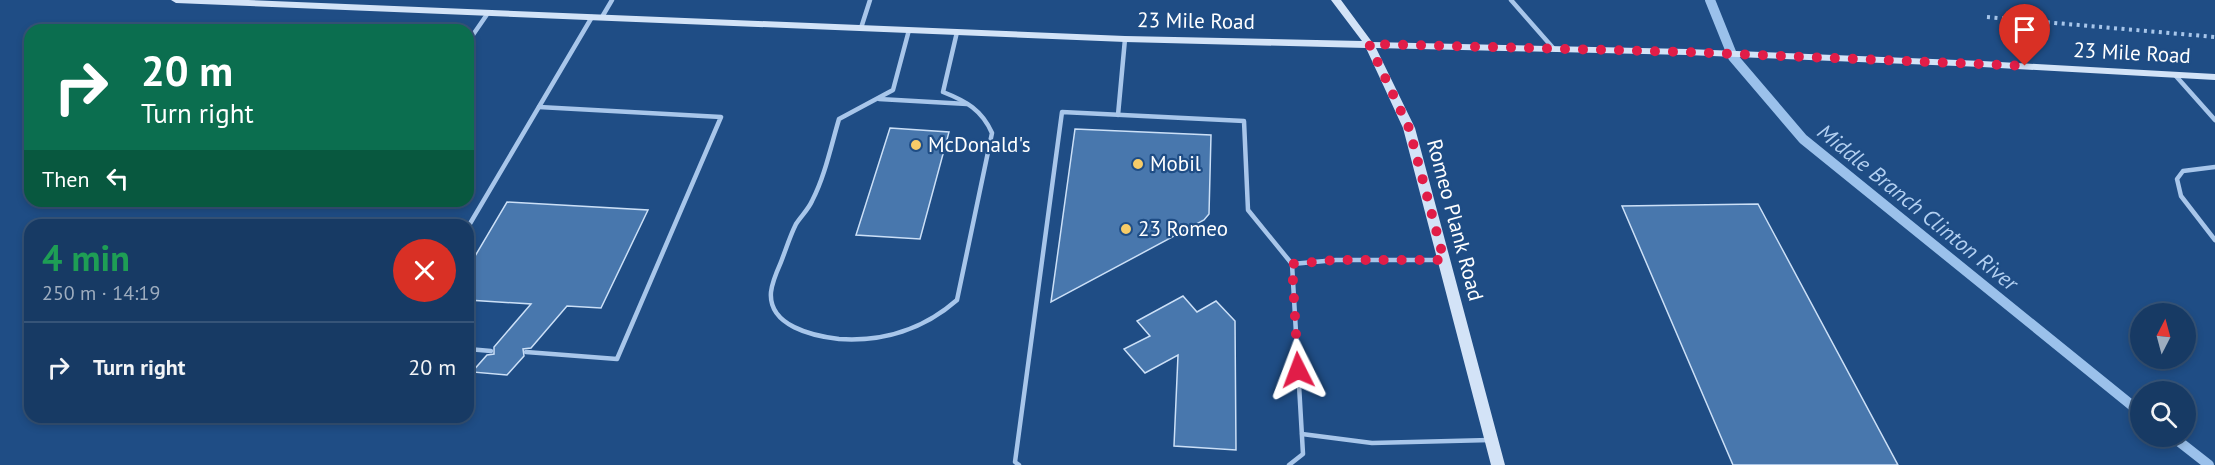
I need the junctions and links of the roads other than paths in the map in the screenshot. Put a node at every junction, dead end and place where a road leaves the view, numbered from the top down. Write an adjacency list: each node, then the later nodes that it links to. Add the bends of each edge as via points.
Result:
1 (176, 0): 6 (main road, 23 Mile Road)
2 (612, 0): 8 (lane)
3 (870, 0): 9 (lane)
4 (1336, 0): 14 (main road, Romeo Plank Road)
5 (1511, 0): 15 (lane)
6 (328, 3): 7 (main road, 23 Mile Road)
7 (488, 13): 8 (main road, 23 Mile Road); 12 (lane)
8 (597, 17): 9 (main road, 23 Mile Road); 20 (lane)
9 (861, 28): 10 (main road, 23 Mile Road)
10 (909, 30): 11 (main road, 23 Mile Road); 18 (lane, via 893,90)
11 (957, 32): 13 (main road, 23 Mile Road); 19 (lane, via 943,92)
12 (474, 33)
13 (1125, 39): 14 (main road, 23 Mile Road); 21 (lane)
14 (1369, 44): 15 (main road, 23 Mile Road); 26 (main road, Romeo Plank Road, via 1409,128)
15 (1554, 48): 16 (main road, 23 Mile Road)
16 (2175, 75): 17 (main road, 23 Mile Road); 22 (lane)
17 (2215, 77)
18 (877, 99): 19 (lane); 19 (lane, via 839,119 812,203 797,222 771,294 776,311 788,324 811,335 841,339 895,336 943,314 957,300 992,133 986,117)
19 (971, 105)
20 (538, 107): 24 (lane); 30 (lane, via 721,117 618,359)
21 (1118, 115): 27 (lane, via 1244,121 1248,210); 33 (lane, via 1062,112 1015,462)
22 (2215, 120)
23 (2215, 167): 25 (lane, via 2182,171 2177,179 2181,196)
24 (473, 219)
25 (2215, 240)
26 (1444, 260): 27 (lane); 32 (main road, Romeo Plank Road)
27 (1292, 264): 31 (lane)
28 (474, 350): 29 (lane)
29 (491, 351)
30 (526, 352)
31 (1302, 434): 32 (lane, via 1372,443); 34 (lane, via 1303,454)
32 (1492, 440): 35 (main road, Romeo Plank Road)
33 (1019, 465)
34 (1289, 465)
35 (1498, 465)

